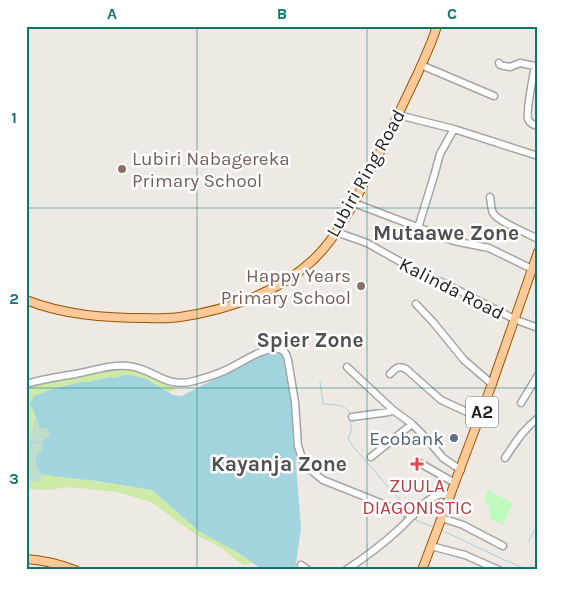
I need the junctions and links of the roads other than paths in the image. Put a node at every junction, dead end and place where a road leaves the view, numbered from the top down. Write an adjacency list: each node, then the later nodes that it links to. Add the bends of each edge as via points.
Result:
1 (437, 26): 3 (main road, Lubiri Ring Road)
2 (499, 63): 6 (street, via 510,67 520,63 535,66 528,119)
3 (421, 65): 4 (street); 5 (main road, Lubiri Ring Road)
4 (494, 96)
5 (398, 115): 7 (street); 10 (main road, Lubiri Ring Road)
6 (538, 126)
7 (454, 129): 8 (street); 11 (street, via 440,154)
8 (538, 156)
9 (490, 198): 13 (street, via 494,215)
10 (354, 203): 11 (street); 12 (main road, Lubiri Ring Road)
11 (418, 228): 15 (street, via 454,241 489,248)
12 (336, 232): 16 (main road, Lubiri Ring Road, via 315,258 278,286 202,313 178,317 112,317 68,312); 18 (street, Kalinda Road, via 367,243)
13 (538, 239)
14 (538, 252): 15 (main road, A2)
15 (532, 269): 18 (main road, A2)
16 (26, 300)
17 (416, 304): 24 (street, via 464,360)
18 (514, 319): 19 (street, Kalinda Road); 24 (main road, A2)
19 (538, 328)
20 (348, 367): 26 (street)
21 (390, 374): 28 (street, via 402,366 440,400)
22 (538, 375): 25 (street)
23 (26, 384): 37 (street, via 126,366 178,384 210,376 264,351 278,348 283,350 288,360 300,453 308,468 323,480)
24 (492, 384): 28 (main road, A2)
25 (521, 403)
26 (393, 410): 27 (street); 30 (street)
27 (352, 417)
28 (480, 418): 34 (main road, A2)
29 (538, 418): 32 (street, via 528,426)
30 (412, 424): 31 (street); 34 (street, via 443,458)
31 (371, 457)
32 (505, 458)
33 (418, 462): 35 (street)
34 (461, 470): 35 (main road, A2)
35 (455, 483): 36 (main road, A2)
36 (451, 496): 37 (street, via 434,496); 38 (main road, A2)
37 (413, 516): 45 (street)
38 (442, 518): 39 (main road, A2); 40 (street, via 463,525)
39 (431, 546): 46 (main road, A2); 47 (street)
40 (502, 546)
41 (26, 559): 43 (main road)
42 (301, 566): 44 (street)
43 (75, 570)
44 (308, 570)
45 (346, 570)
46 (422, 570)
47 (499, 570)

